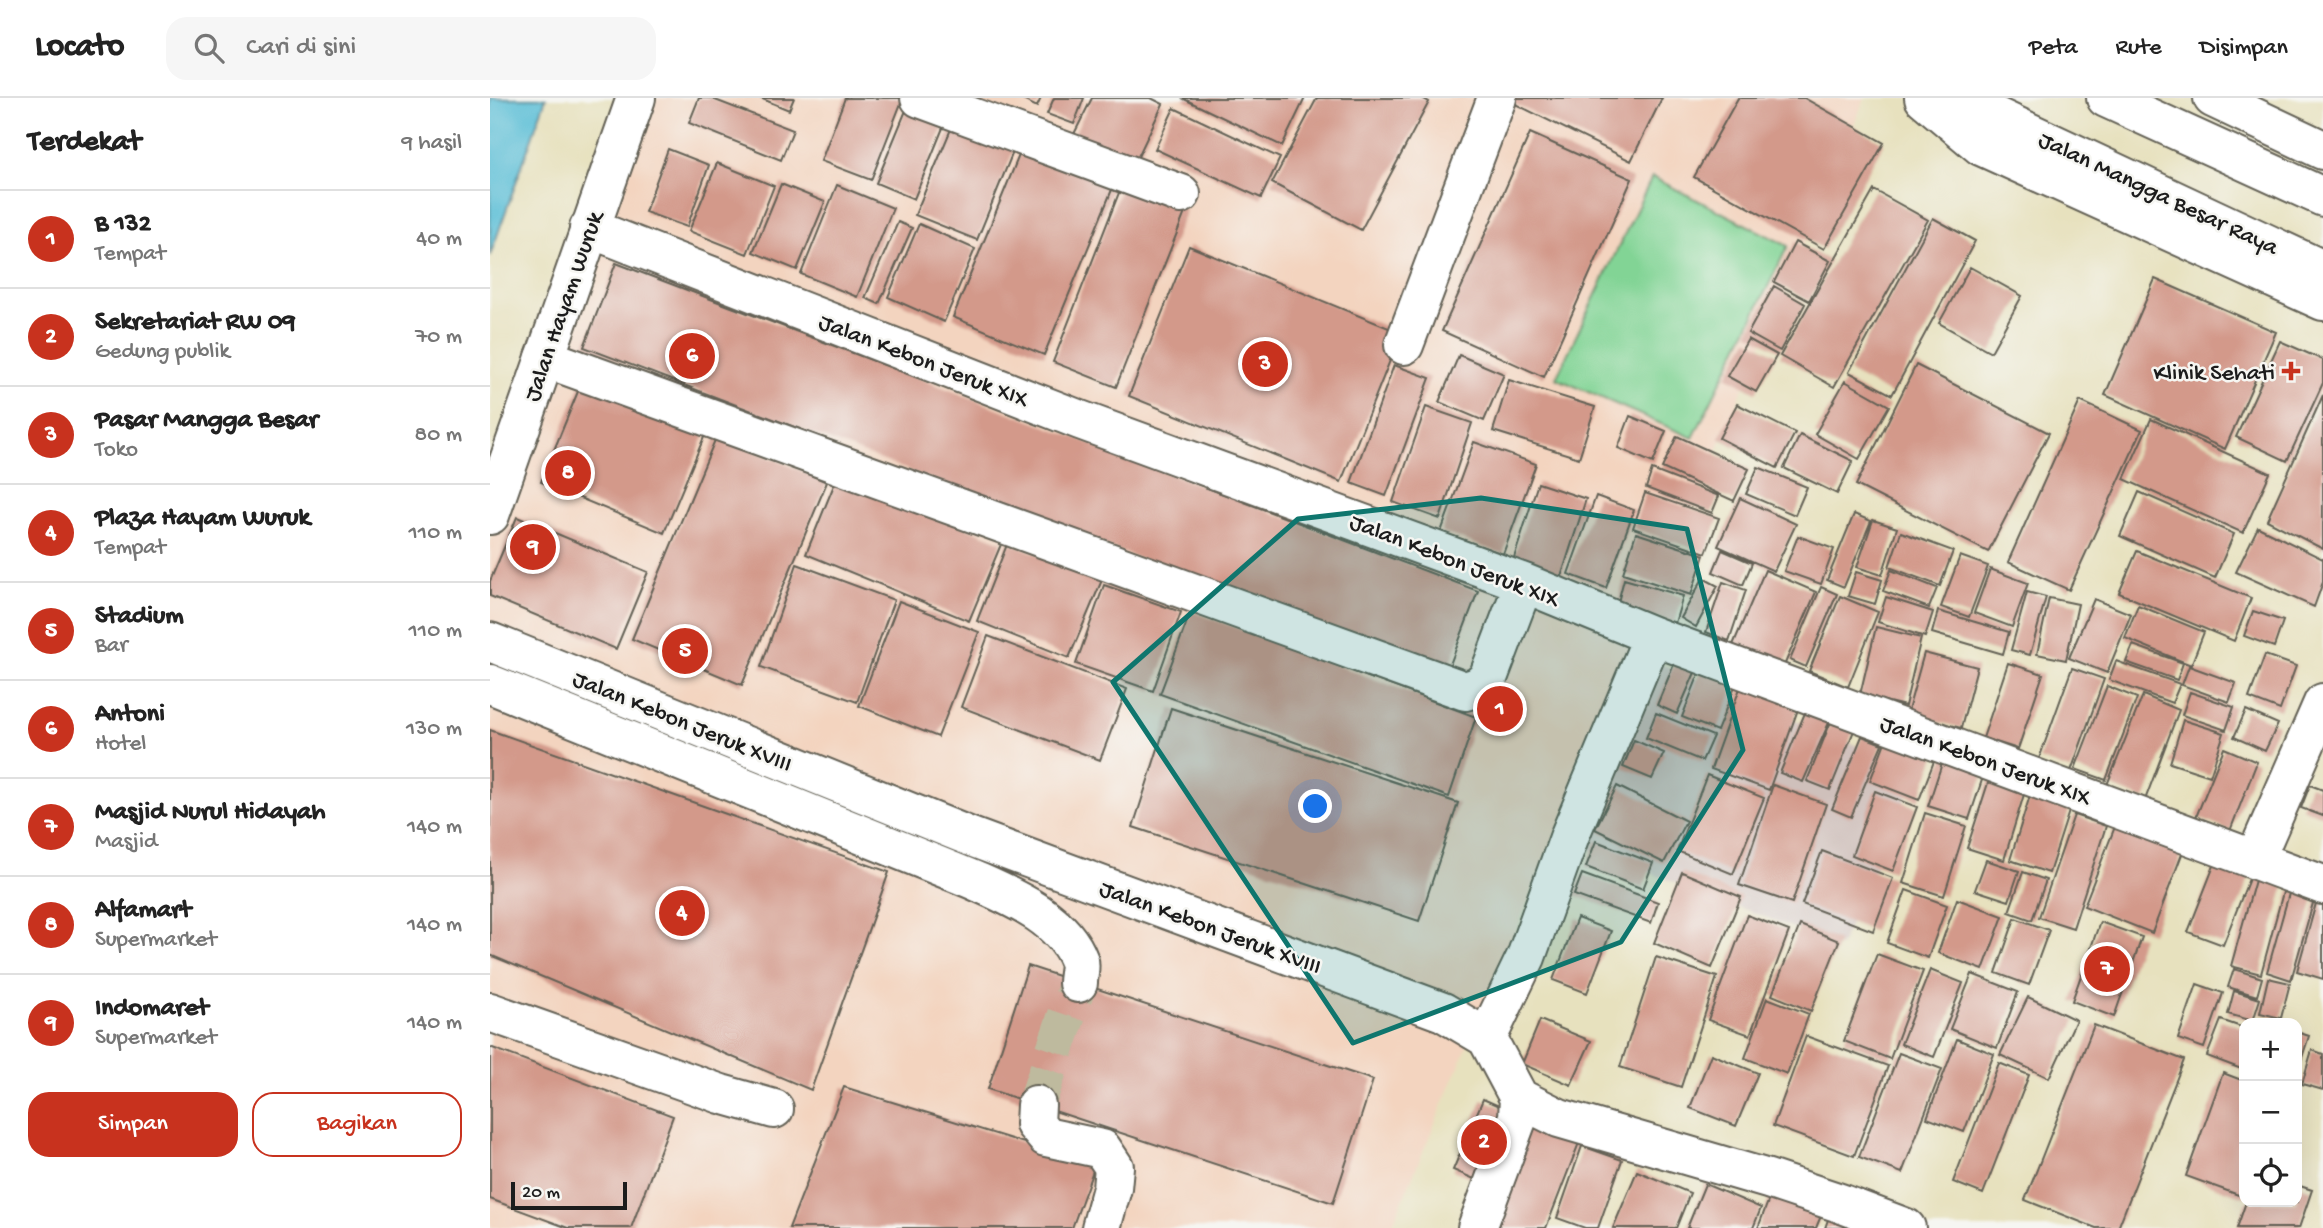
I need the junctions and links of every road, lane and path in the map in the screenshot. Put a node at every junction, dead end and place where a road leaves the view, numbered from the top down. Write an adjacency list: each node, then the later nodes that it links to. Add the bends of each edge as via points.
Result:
1 (636, 98): 13 (street, Jalan Hayam Wuruk)
2 (920, 98): 11 (street)
3 (1497, 98): 16 (street)
4 (1924, 98): 15 (street, via 1981,146)
5 (1956, 98): 14 (street, Jalan Mangga Besar Raya)
6 (2106, 98): 10 (street)
7 (2213, 98): 8 (street)
8 (2263, 108): 9 (street); 10 (street)
9 (2323, 150)
10 (2240, 158): 12 (street)
11 (1181, 194)
12 (2323, 197)
13 (589, 228): 17 (street, Jalan Hayam Wuruk); 19 (street, Jalan Kebon Jeruk XIX, via 1080,420)
14 (2323, 270)
15 (2323, 301)
16 (1404, 345)
17 (545, 358): 18 (street, Jalan Hayam Wuruk); 19 (street, via 1465,691 1488,678)
18 (490, 515)
19 (1524, 583): 20 (street, Jalan Kebon Jeruk XIX)
20 (1653, 636): 24 (street, Jalan Kebon Jeruk XIX); 28 (street, via 1570,835 1526,957)
21 (490, 642): 28 (street, Jalan Kebon Jeruk XVIII, via 971,837 1443,1012)
22 (490, 684): 26 (street, via 1009,896 1066,938 1080,963)
23 (2323, 703): 24 (street)
24 (2255, 859): 25 (street, Jalan Kebon Jeruk XIX)
25 (2323, 885)
26 (1078, 983)
27 (490, 1013): 31 (street)
28 (1487, 1038): 29 (street)
29 (1519, 1098): 33 (street, via 1518,1117); 34 (street, via 1559,1118 1768,1179)
30 (1037, 1105): 32 (street, via 1035,1124 1046,1137 1102,1149 1114,1167)
31 (774, 1109)
32 (1101, 1228)
33 (1477, 1228)
34 (1906, 1228)

